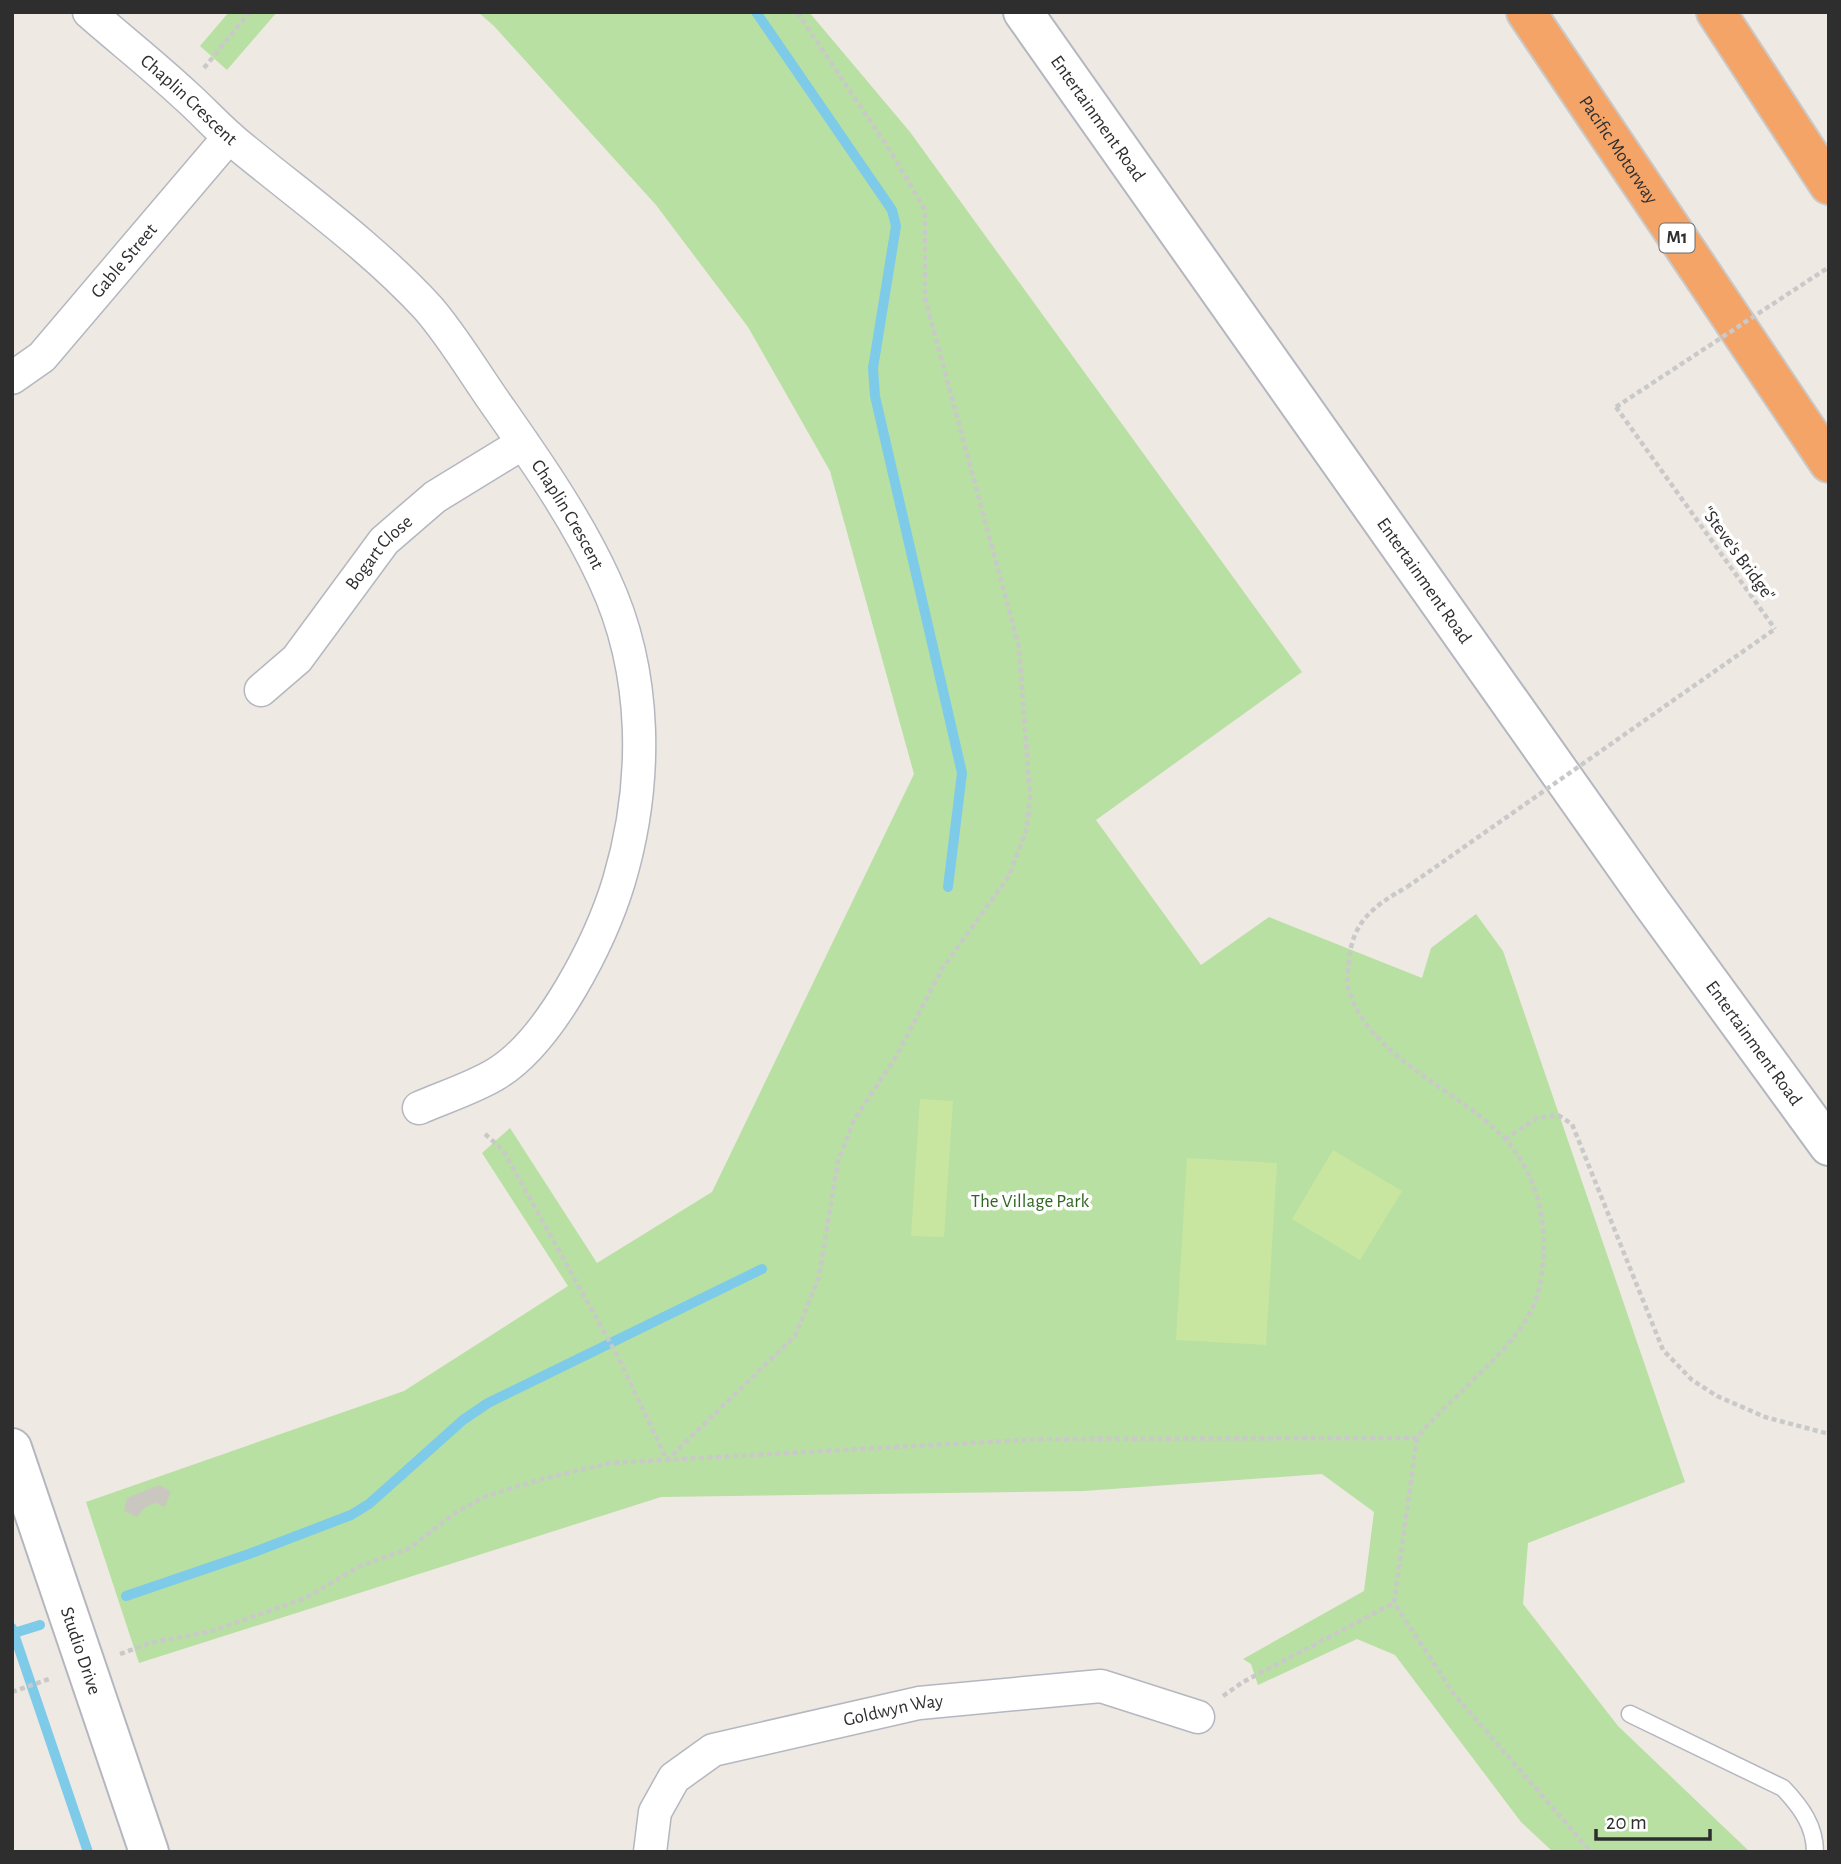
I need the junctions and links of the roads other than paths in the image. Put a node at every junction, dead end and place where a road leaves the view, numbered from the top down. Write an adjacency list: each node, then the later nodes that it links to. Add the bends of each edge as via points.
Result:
1 (89, 12): 5 (street, Chaplin Crescent)
2 (1023, 12): 12 (street, Entertainment Road, via 1651,902)
3 (1526, 12): 9 (highway, Pacific Motorway / M1)
4 (1716, 12): 6 (highway)
5 (229, 137): 7 (street, Gable Street, via 42,357); 8 (street, Chaplin Crescent, via 376,259 429,310)
6 (1829, 185)
7 (12, 378)
8 (523, 443): 10 (street, Bogart Close, via 435,498 384,541 298,659); 11 (street, Chaplin Crescent, via 600,571 617,617 637,696 638,797 626,856 602,928 588,959 536,1037 498,1073)
9 (1829, 463)
10 (261, 690)
11 (419, 1108)
12 (1829, 1146)
13 (12, 1448): 16 (street, Studio Drive)
14 (1630, 1714): 18 (lane, via 1783,1788 1811,1826)
15 (1198, 1717): 17 (street, Goldwyn Way, via 1101,1686 919,1703 713,1750 674,1778 655,1812)
16 (149, 1852)
17 (650, 1852)
18 (1815, 1852)

